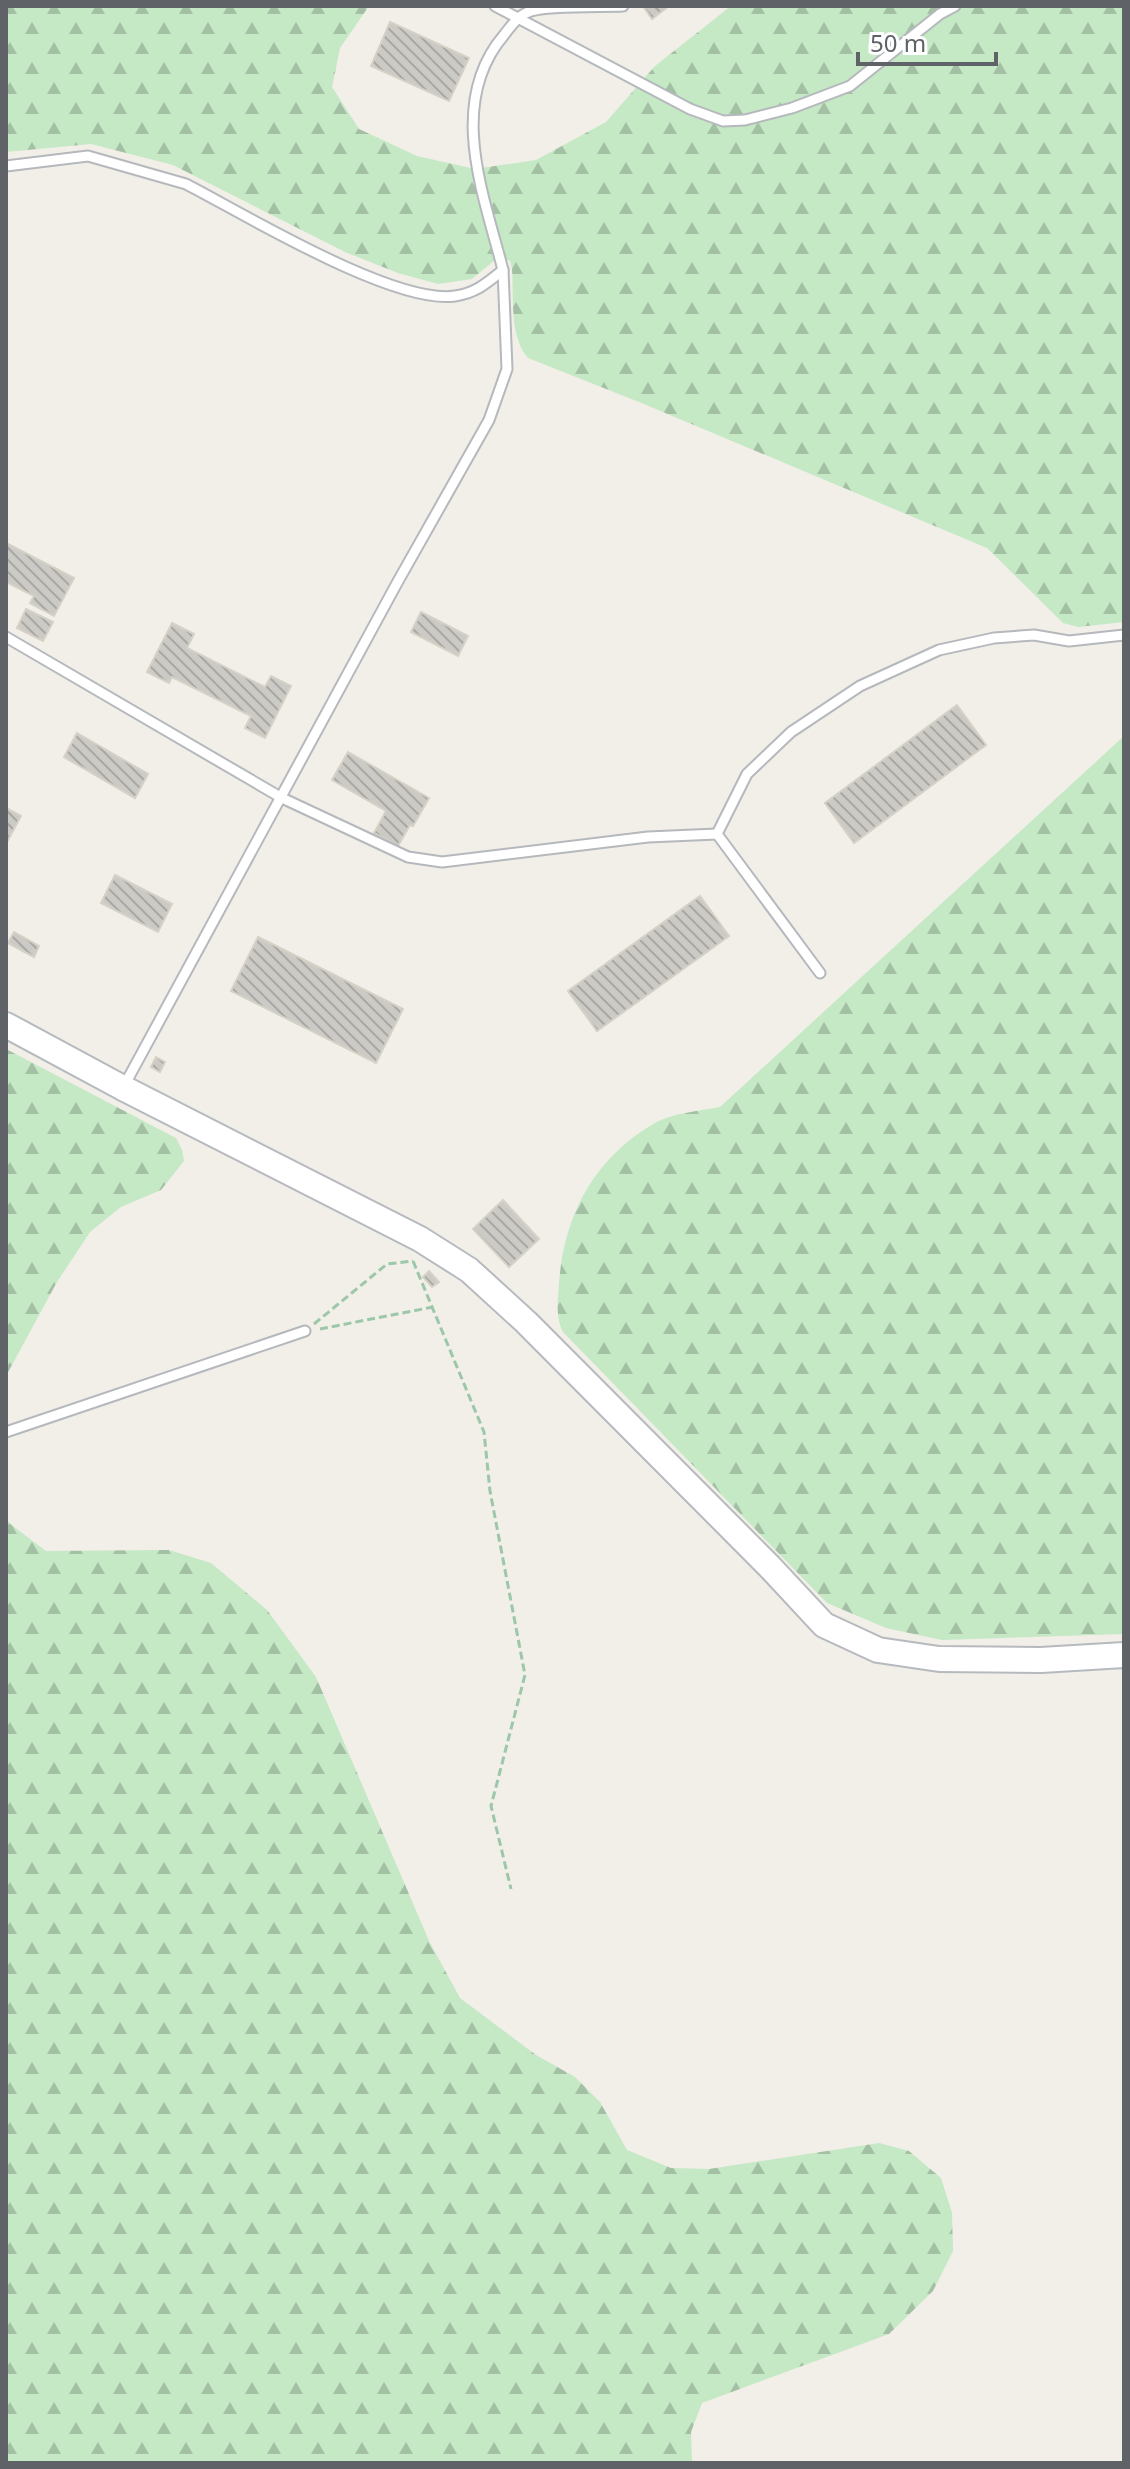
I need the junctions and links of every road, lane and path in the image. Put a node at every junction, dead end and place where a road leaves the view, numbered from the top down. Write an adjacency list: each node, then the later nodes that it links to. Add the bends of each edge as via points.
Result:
1 (495, 6): 4 (lane)
2 (623, 6): 4 (lane, via 534,10)
3 (955, 6): 4 (lane, via 850,86 792,108 723,121 690,109)
4 (519, 17): 6 (lane, via 494,46 472,114 472,149)
5 (6, 166): 6 (lane, via 88,156 164,176 336,262 384,283 429,294 476,292)
6 (503, 270): 9 (lane, via 507,369 500,397)
7 (1124, 635): 10 (lane, via 1069,641 1034,635 994,638 939,650 860,686 791,732 747,774)
8 (6, 637): 9 (lane)
9 (282, 798): 10 (lane, via 408,857 442,862 648,837); 13 (lane)
10 (717, 834): 11 (lane)
11 (820, 973)
12 (6, 1025): 13 (main road)
13 (123, 1088): 14 (main road)
14 (416, 1250): 15 (path); 16 (path, via 387,1264); 18 (main road, via 469,1270 526,1322 824,1625 878,1650 939,1659)
15 (433, 1307): 16 (path); 19 (path, via 484,1432 525,1675 491,1806)
16 (305, 1331): 17 (lane)
17 (6, 1432)
18 (1124, 1655)
19 (511, 1889)

